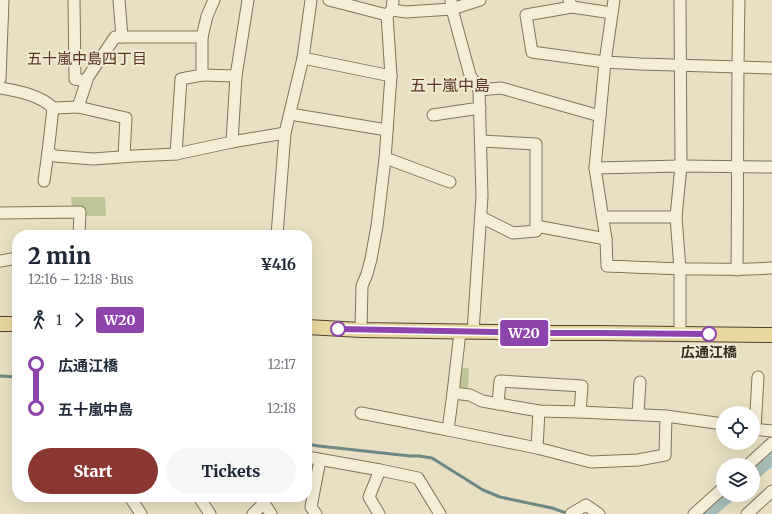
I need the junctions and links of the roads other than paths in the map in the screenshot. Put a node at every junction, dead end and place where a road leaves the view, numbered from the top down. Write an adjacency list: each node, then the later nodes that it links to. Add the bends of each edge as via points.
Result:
1 (4, 0): 26 (street)
2 (74, 0): 27 (street, via 75,79)
3 (119, 0): 16 (street)
4 (214, 0): 17 (street)
5 (248, 0): 24 (street)
6 (311, 0): 18 (street)
7 (329, 0): 14 (street)
8 (480, 0): 13 (street)
9 (614, 0): 15 (street)
10 (680, 0): 20 (street)
11 (739, 0): 21 (street)
12 (570, 4): 15 (street); 19 (street, via 526,15 532,52)
13 (452, 5): 14 (street, via 406,12); 29 (street, via 470,75)
14 (391, 8): 25 (street)
15 (612, 12): 19 (street)
16 (122, 37): 17 (street); 27 (street, via 115,38)
17 (202, 37): 23 (street)
18 (303, 58): 25 (street); 33 (street)
19 (605, 62): 20 (street); 35 (street)
20 (680, 65): 21 (street); 44 (street)
21 (737, 67): 22 (street); 45 (street)
22 (772, 68)
23 (202, 75): 24 (street); 41 (street, via 181,79)
24 (236, 76): 39 (street)
25 (391, 76): 36 (street)
26 (0, 79)
27 (86, 81): 30 (street)
28 (0, 88): 31 (street, via 34,96)
29 (479, 90): 32 (street); 35 (street, via 501,88)
30 (78, 107): 31 (street); 42 (street, via 126,118)
31 (53, 108): 40 (street)
32 (480, 108): 34 (street); 38 (street)
33 (290, 114): 36 (street); 37 (street)
34 (433, 115)
35 (600, 116): 47 (street)
36 (387, 130): 43 (street)
37 (285, 134): 39 (street); 56 (street)
38 (481, 141): 52 (street); 54 (street, via 536,144)
39 (232, 142): 41 (street)
40 (48, 152): 42 (street, via 54,156 93,159); 48 (street)
41 (176, 154): 42 (street)
42 (124, 156)
43 (385, 159): 49 (street); 66 (street, via 377,226 362,286)
44 (681, 166): 45 (street); 47 (street); 51 (street)
45 (738, 166): 46 (street); 62 (street)
46 (772, 167)
47 (595, 168): 53 (street)
48 (44, 181)
49 (450, 182)
50 (0, 212): 55 (street, via 80,212)
51 (676, 216): 53 (street); 61 (street)
52 (481, 217): 54 (street, via 513,233 536,231); 67 (street)
53 (603, 217): 57 (street)
54 (536, 226): 57 (street)
55 (80, 230)
56 (277, 230)
57 (606, 239): 61 (street, via 607,266)
58 (12, 259): 59 (street)
59 (0, 261)
60 (772, 268): 62 (street)
61 (680, 269): 62 (street); 68 (street)
62 (737, 270)
63 (0, 324): 64 (main road)
64 (12, 324)
65 (312, 327): 66 (main road)
66 (361, 330): 67 (main road)
67 (467, 332): 68 (main road); 72 (street)
68 (680, 334): 69 (main road)
69 (772, 335)
70 (758, 377): 74 (street)
71 (640, 382): 78 (street)
72 (453, 393): 73 (street, via 470,395 482,401); 81 (street)
73 (498, 404): 75 (street); 76 (street, via 500,381 582,386)
74 (756, 406)
75 (539, 411): 76 (street); 85 (street)
76 (580, 412): 78 (street)
77 (361, 413): 81 (street)
78 (638, 414): 79 (street)
79 (666, 416): 80 (street); 85 (street, via 665,455 638,460 591,462)
80 (716, 423)
81 (448, 430): 85 (street)
82 (760, 430): 83 (street)
83 (772, 431)
84 (772, 443): 87 (street)
85 (537, 448)
86 (312, 458): 88 (street)
87 (756, 458)
88 (320, 460): 89 (street); 100 (street, via 312,506)
89 (380, 470): 101 (street, via 369,497); 102 (street, via 418,478)
90 (772, 491): 106 (street)
91 (716, 494): 105 (street)
92 (133, 502): 96 (street)
93 (202, 502): 97 (street)
94 (263, 502): 98 (street)
95 (266, 502): 99 (street)
96 (141, 514)
97 (210, 514)
98 (253, 514)
99 (270, 514)
100 (316, 514)
101 (379, 514)
102 (440, 514)
103 (571, 514): 104 (street, via 586,505)
104 (599, 514)
105 (694, 514)
106 (747, 514)

